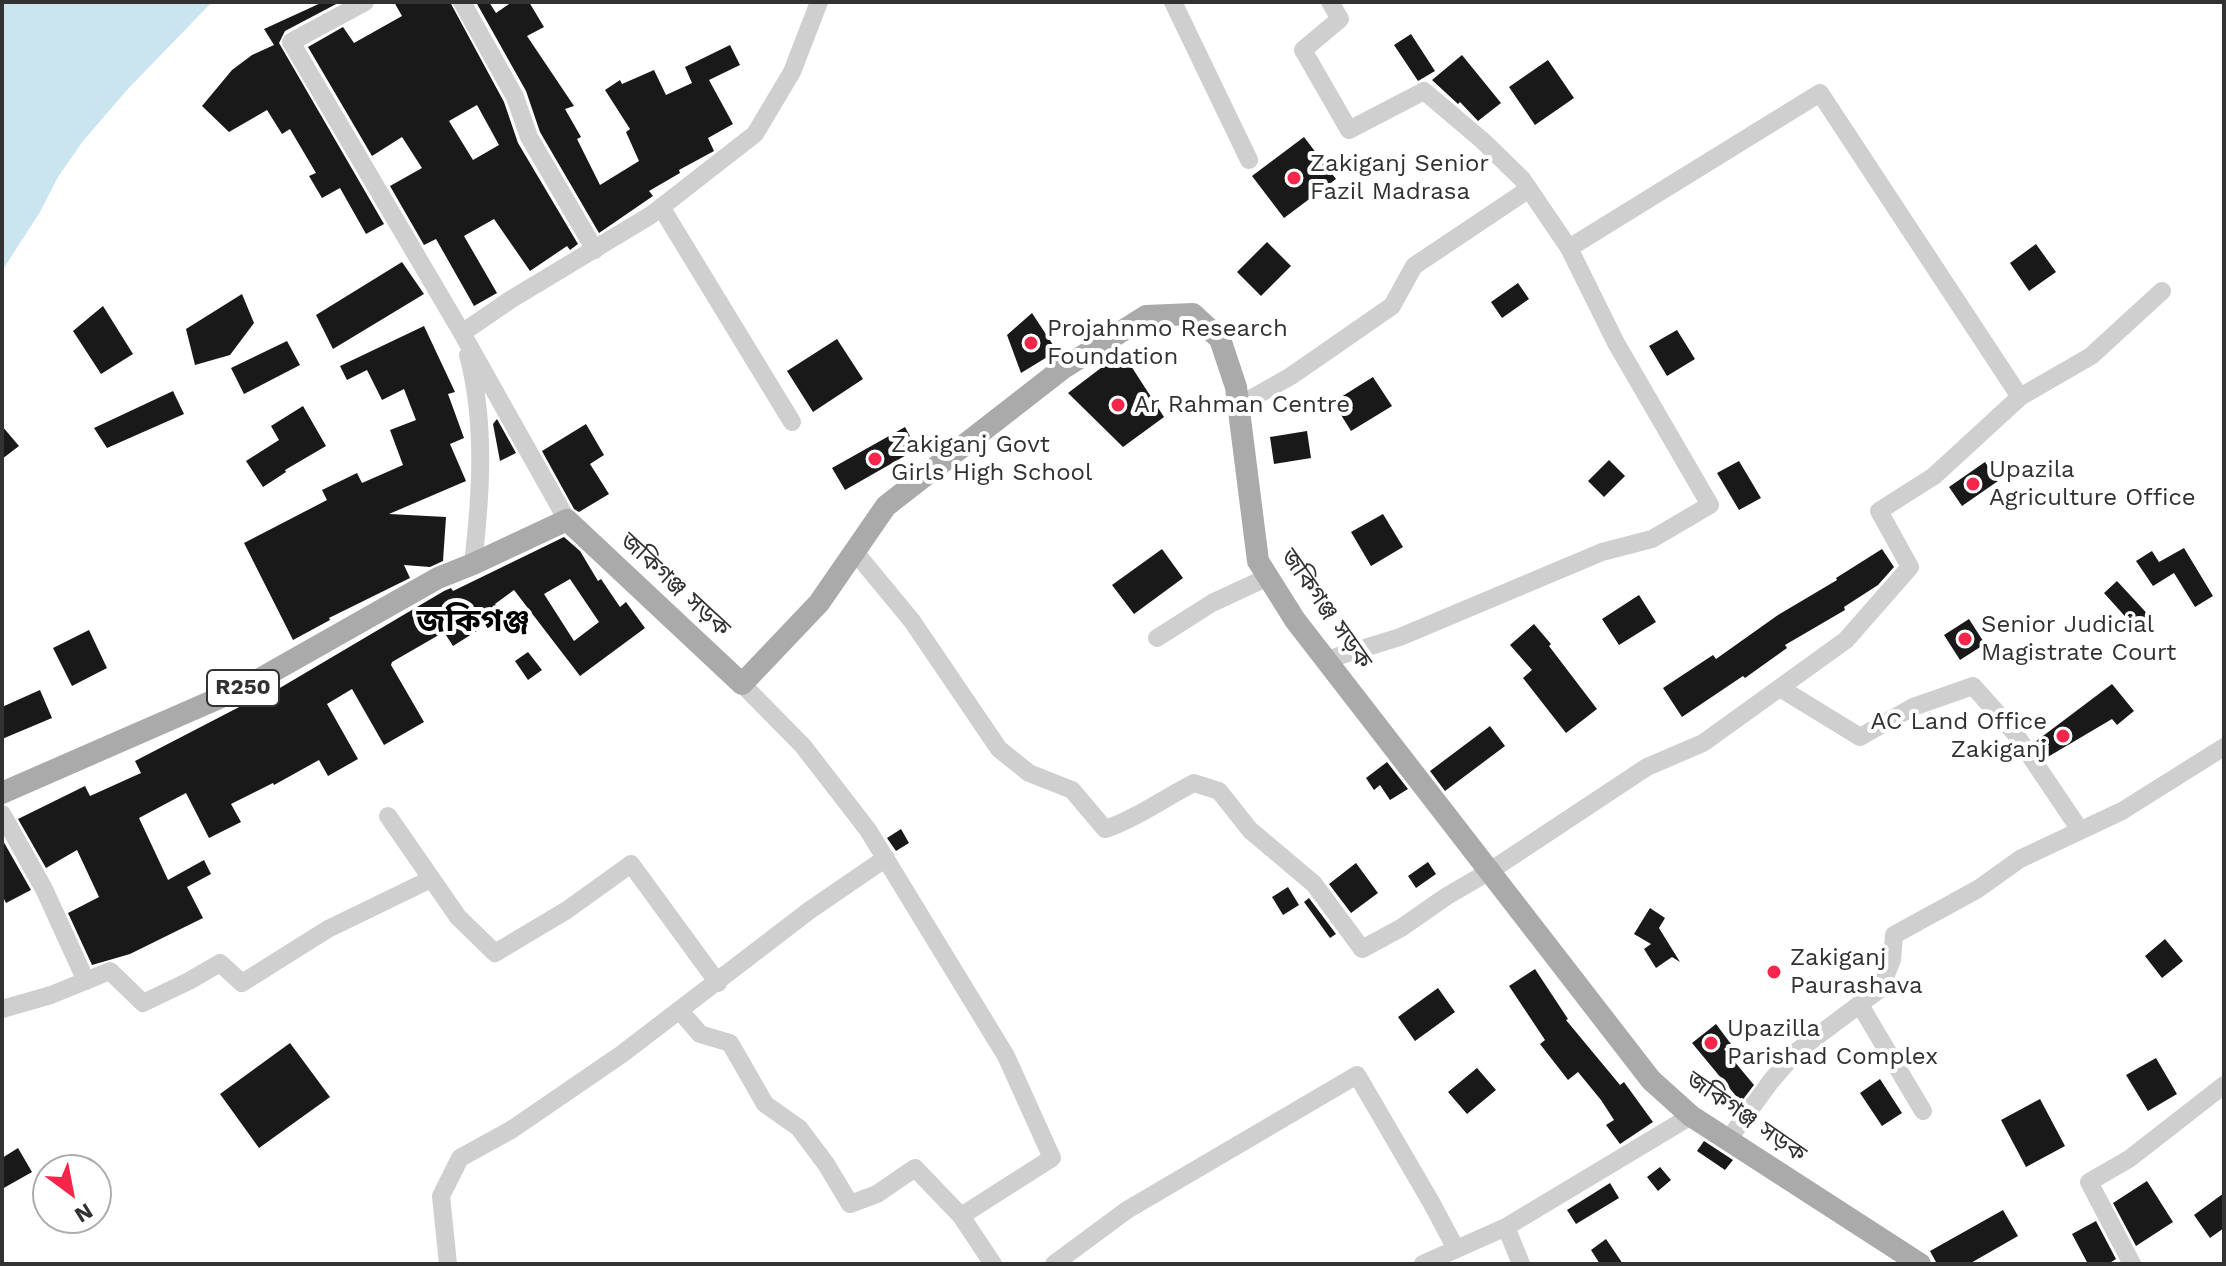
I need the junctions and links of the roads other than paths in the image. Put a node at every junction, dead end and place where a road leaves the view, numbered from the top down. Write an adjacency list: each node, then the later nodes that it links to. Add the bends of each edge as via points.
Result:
1 (365, 2): 12 (street, via 291,42)
2 (462, 2): 10 (street, via 515,97 529,137)
3 (819, 2): 8 (street, via 792,72 755,134)
4 (1173, 2): 6 (street)
5 (1330, 2): 7 (street, via 1340,19 1303,50 1349,130 1424,91)
6 (1249, 160)
7 (1529, 189): 9 (street); 14 (street, via 1414,266 1392,306)
8 (661, 207): 10 (street); 15 (street)
9 (1569, 248): 13 (street, via 1820,93); 21 (street, via 1616,343 1710,505 1652,539 1602,552 1400,637)
10 (595, 250): 12 (street)
11 (2162, 291): 13 (street, via 2091,356)
12 (462, 333): 16 (street); 18 (street, via 479,416)
13 (2020, 397): 23 (street, via 1934,476 1879,511 1910,567 1846,640)
14 (1238, 406): 17 (main road, জকিগঞ্জ সড়ক, via 1220,339 1193,314 1146,316 1062,369 886,506); 19 (main road, জকিগঞ্জ সড়ক, via 1258,561)
15 (792, 422)
16 (567, 520): 18 (main road); 22 (main road, জকিগঞ্জ সড়ক)
17 (855, 552): 22 (main road, জকিগঞ্জ সড়ক, via 819,603); 30 (street, via 912,621 999,749 1029,773 1072,790 1105,829 1194,783 1219,791 1250,830 1314,884 1362,949)
18 (473, 564): 25 (main road, R250, via 438,578 249,685)
19 (1268, 577): 20 (street, via 1212,603); 21 (main road, জকিগঞ্জ সড়ক)
20 (1157, 638)
21 (1326, 660): 30 (main road, জকিগঞ্জ সড়ক)
22 (742, 684): 29 (street, via 803,746)
23 (1780, 688): 28 (street, via 1860,737 1913,707 1973,686 2014,732); 30 (street, via 1703,743 1647,767)
24 (2224, 747): 28 (street, via 2122,811)
25 (2, 793)
26 (2, 814): 32 (street)
27 (388, 816): 31 (street)
28 (2080, 830): 34 (street, via 2020,859 1894,935 1892,960 1880,989)
29 (886, 858): 33 (street); 41 (street, via 1006,1056 1052,1158)
30 (1490, 871): 39 (main road, জকিগঞ্জ সড়ক, via 1651,1080)
31 (431, 879): 32 (street, via 328,929 242,983 220,963 143,1003 110,971); 33 (street, via 458,917 495,953 631,864)
32 (86, 981): 35 (street)
33 (718, 983): 36 (street)
34 (1860, 1005): 38 (street); 40 (street, via 1796,1052)
35 (2, 1009)
36 (680, 1011): 41 (street, via 700,1034 730,1043 765,1104 799,1128 850,1204 877,1194 915,1168); 44 (street, via 511,1130 460,1158 441,1196)
37 (2224, 1085): 50 (street, via 2129,1159 2089,1182)
38 (1923, 1111)
39 (1691, 1116): 40 (main road, জকিগঞ্জ সড়ক); 42 (street)
40 (1728, 1140): 49 (main road, জকিগঞ্জ সড়ক)
41 (961, 1216): 45 (street)
42 (1506, 1227): 43 (street); 48 (street)
43 (1456, 1249): 46 (street, via 1357,1075 1127,1210); 47 (street)
44 (448, 1264)
45 (993, 1264)
46 (1054, 1264)
47 (1423, 1264)
48 (1521, 1264)
49 (1920, 1264)
50 (2132, 1264)

